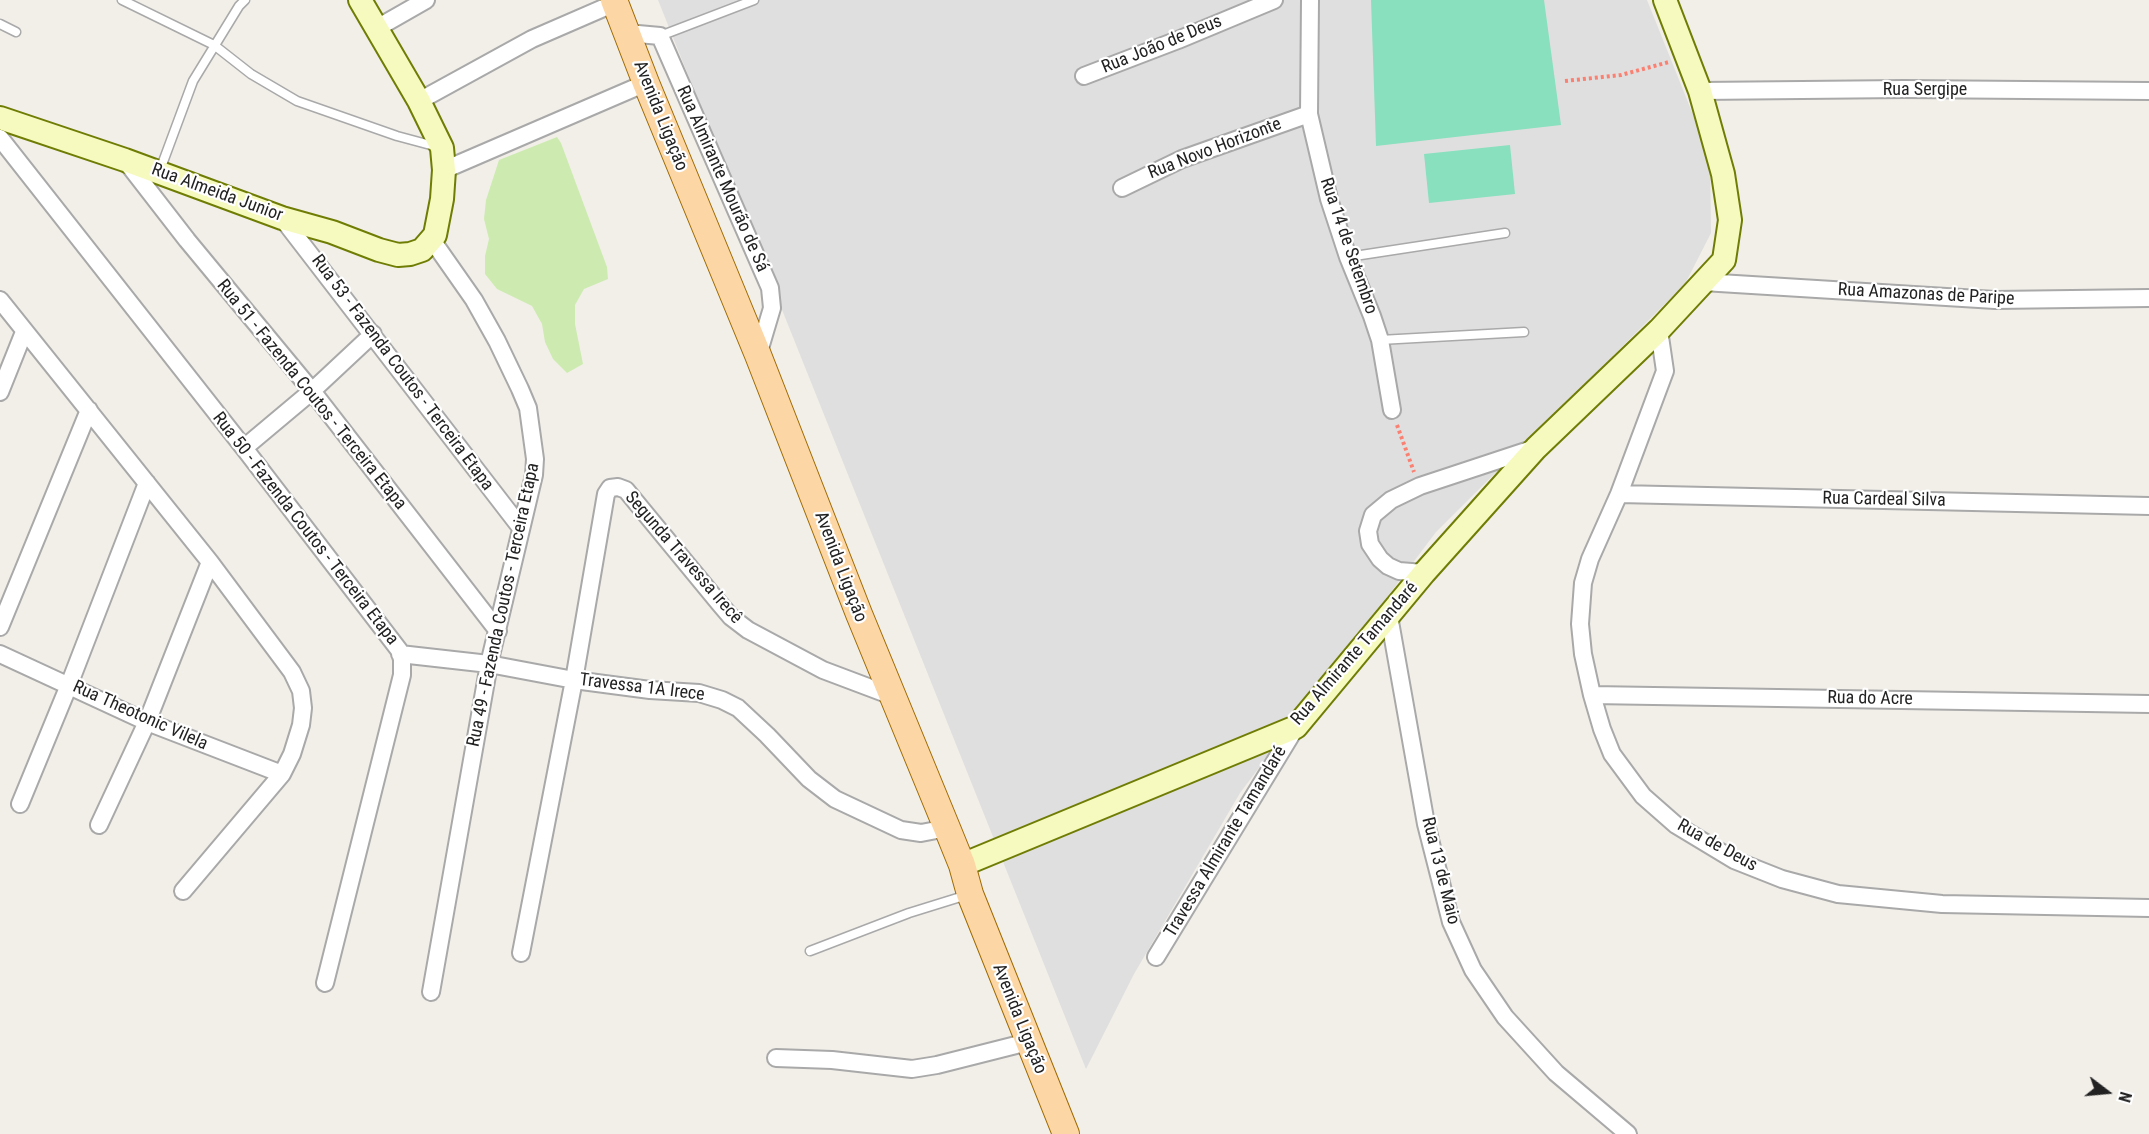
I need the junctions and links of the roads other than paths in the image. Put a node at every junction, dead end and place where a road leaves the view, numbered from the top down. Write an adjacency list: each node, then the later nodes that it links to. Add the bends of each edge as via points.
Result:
1 (122, 0): 15 (lane)
2 (244, 0): 15 (lane)
3 (360, 0): 11 (main road)
4 (426, 0): 11 (street)
5 (754, 0): 14 (lane)
6 (1274, 0): 16 (street, Rua João de Deus)
7 (1310, 0): 21 (street, Rua 14 de Setembro)
8 (1665, 0): 18 (main road, Rua Almirante Tamandaré)
9 (615, 2): 13 (main road, Avenida Ligação); 20 (street, via 532,39)
10 (0, 24): 12 (lane)
11 (377, 27): 20 (main road)
12 (16, 32)
13 (627, 33): 14 (street); 17 (main road, Avenida Ligação)
14 (660, 36): 40 (street, Rua Almirante Mourão de Sá, via 770,288 772,308)
15 (214, 45): 24 (lane, via 297,102 397,136); 26 (lane, via 193,81)
16 (1084, 76)
17 (646, 83): 24 (street); 40 (main road, Avenida Ligação)
18 (1700, 91): 19 (street, Rua Sergipe); 32 (main road, Rua Almirante Tamandaré, via 1723,174 1730,220 1725,260)
19 (2149, 91)
20 (419, 101): 24 (main road)
21 (1310, 114): 27 (street, Rua Novo Horizonte, via 1182,159); 31 (street, Rua 14 de Setembro, via 1329,200)
22 (0, 118): 25 (main road, Rua Almeida Junior)
23 (0, 138): 45 (street, Rua 50 - Fazenda Coutos - Terceira Etapa)
24 (443, 159): 30 (main road, via 442,199)
25 (125, 160): 26 (main road, Rua Almeida Junior); 41 (street, Rua 51 - Fazenda Coutos - Terceira Etapa)
26 (159, 172): 28 (main road, Rua Almeida Junior)
27 (1122, 188)
28 (282, 218): 30 (main road, Rua Almeida Junior, via 398,255 411,255); 38 (street, Rua 53 - Fazenda Coutos - Terceira Etapa)
29 (1505, 233): 31 (lane)
30 (432, 240): 50 (street, Rua 49 - Fazenda Coutos - Terceira Etapa, via 480,310 528,408 534,475)
31 (1348, 256): 39 (street, Rua 14 de Setembro)
32 (1703, 282): 33 (street, Rua Amazonas de Paripe, via 1995,300); 35 (main road, Rua Almirante Tamandaré)
33 (2149, 298)
34 (0, 300): 36 (street)
35 (1659, 330): 46 (main road, Rua Almirante Tamandaré); 48 (street, Rua de Deus, via 1665,370)
36 (24, 332): 42 (street); 44 (street)
37 (1524, 332): 39 (lane)
38 (373, 334): 41 (street); 50 (street, Rua 53 - Fazenda Coutos - Terceira Etapa)
39 (1380, 340): 43 (street, Rua 14 de Setembro)
40 (758, 356): 62 (main road, Avenida Ligação)
41 (312, 391): 45 (street); 55 (street, Rua 51 - Fazenda Coutos - Terceira Etapa)
42 (0, 392)
43 (1392, 410)
44 (89, 411): 47 (street); 54 (street)
45 (244, 448): 57 (street, Rua 50 - Fazenda Coutos - Terceira Etapa)
46 (1536, 448): 52 (main road, Rua Almirante Tamandaré); 52 (street, Rua Almirante Tamandaré, via 1420,486 1380,507 1368,531 1370,544 1388,566)
47 (147, 483): 51 (street); 60 (street)
48 (1619, 495): 49 (street, Rua Cardeal Silva); 61 (street, Rua de Deus, via 1583,583 1580,624)
49 (2149, 506)
50 (521, 528): 55 (street, Rua 49 - Fazenda Coutos - Terceira Etapa)
51 (210, 562): 64 (street); 66 (street, via 292,672 301,691 301,725)
52 (1424, 573): 53 (main road, Rua Almirante Tamandaré)
53 (1389, 616): 65 (main road, Rua Almirante Tamandaré); 82 (street, Rua 13 de Maio, via 1426,824 1451,922 1473,970 1505,1017 1556,1072)
54 (0, 627)
55 (498, 631): 58 (street, Rua 49 - Fazenda Coutos - Terceira Etapa)
56 (0, 654): 60 (street, Rua Theotonic Vilela)
57 (400, 654): 58 (street, Travessa 1A Irece); 77 (street, Rua 50 - Fazenda Coutos - Terceira Etapa, via 402,675)
58 (489, 664): 59 (street, Travessa 1A Irece); 78 (street, Rua 49 - Fazenda Coutos - Terceira Etapa)
59 (574, 680): 62 (street, Segunda Travessa Irecê, via 606,494 614,486 626,490 731,617 748,630 823,670); 69 (street, Travessa 1A Irece, via 699,693 722,700 738,708 809,779 835,799 902,830 921,833); 75 (street)
60 (69, 685): 64 (street, Rua Theotonic Vilela); 67 (street)
61 (1592, 695): 63 (street, Rua do Acre); 73 (street, Rua de Deus, via 1612,754 1643,796 1703,843 1782,879 1838,894 1942,904)
62 (892, 696): 69 (main road, Avenida Ligação)
63 (2149, 704)
64 (147, 722): 66 (street, Rua Theotonic Vilela); 68 (street)
65 (1296, 727): 70 (main road, Rua Almirante Tamandaré); 76 (street, Travessa Almirante Tamandaré)
66 (282, 774): 71 (street)
67 (20, 804)
68 (99, 825)
69 (947, 828): 70 (main road, Avenida Ligação)
70 (962, 865): 72 (main road, Avenida Ligação)
71 (183, 891)
72 (970, 894): 74 (lane); 79 (main road, Avenida Ligação)
73 (2149, 908)
74 (810, 951)
75 (521, 953)
76 (1156, 957)
77 (325, 983)
78 (431, 992)
79 (1028, 1042): 80 (street, via 912,1069); 81 (main road, Avenida Ligação)
80 (776, 1058)
81 (1065, 1133)
82 (1628, 1134)

